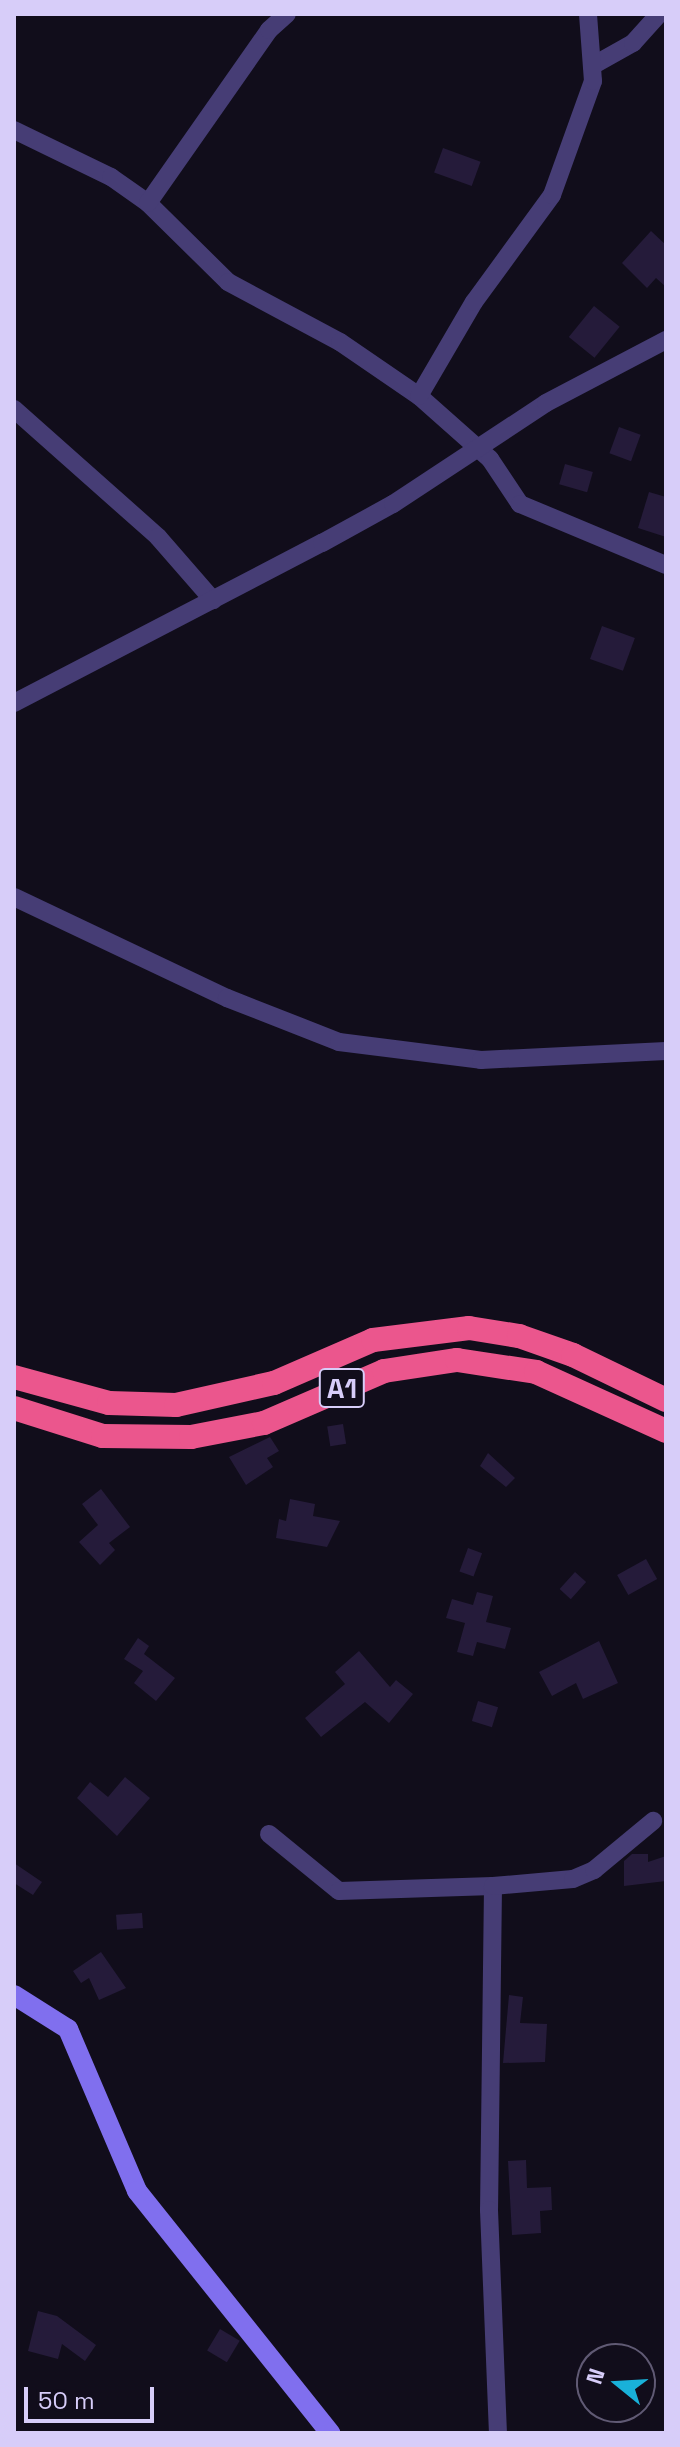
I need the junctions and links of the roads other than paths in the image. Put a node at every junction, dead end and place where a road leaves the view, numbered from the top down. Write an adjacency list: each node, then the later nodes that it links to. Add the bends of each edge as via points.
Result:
1 (287, 14): 6 (street, via 269,30)
2 (588, 14): 4 (street)
3 (659, 14): 4 (street, via 633,43)
4 (592, 66): 8 (street, via 572,147 552,195 479,294)
5 (14, 130): 6 (street, via 111,177)
6 (148, 203): 8 (street, via 228,282 340,342)
7 (666, 340): 10 (street, via 546,403)
8 (419, 396): 10 (street)
9 (14, 409): 12 (street, via 158,537)
10 (478, 447): 11 (street, via 520,504); 12 (street, via 393,504)
11 (666, 565)
12 (213, 600): 13 (street)
13 (14, 703)
14 (14, 897): 15 (street, via 275,1020 339,1042 481,1060)
15 (666, 1051)
16 (14, 1377): 17 (highway, A1, via 109,1403 176,1405 274,1383 373,1340 469,1328 519,1336 573,1355)
17 (666, 1400)
18 (14, 1408): 19 (highway, A1, via 103,1436 219,1434 264,1423 384,1371 457,1360 536,1372)
19 (666, 1431)
20 (653, 1821): 22 (street, via 594,1870 573,1879)
21 (269, 1834): 22 (street, via 339,1891)
22 (493, 1886): 25 (street, via 489,2196)
23 (14, 1995): 24 (street, via 68,2029 137,2191)
24 (330, 2433)
25 (498, 2433)

